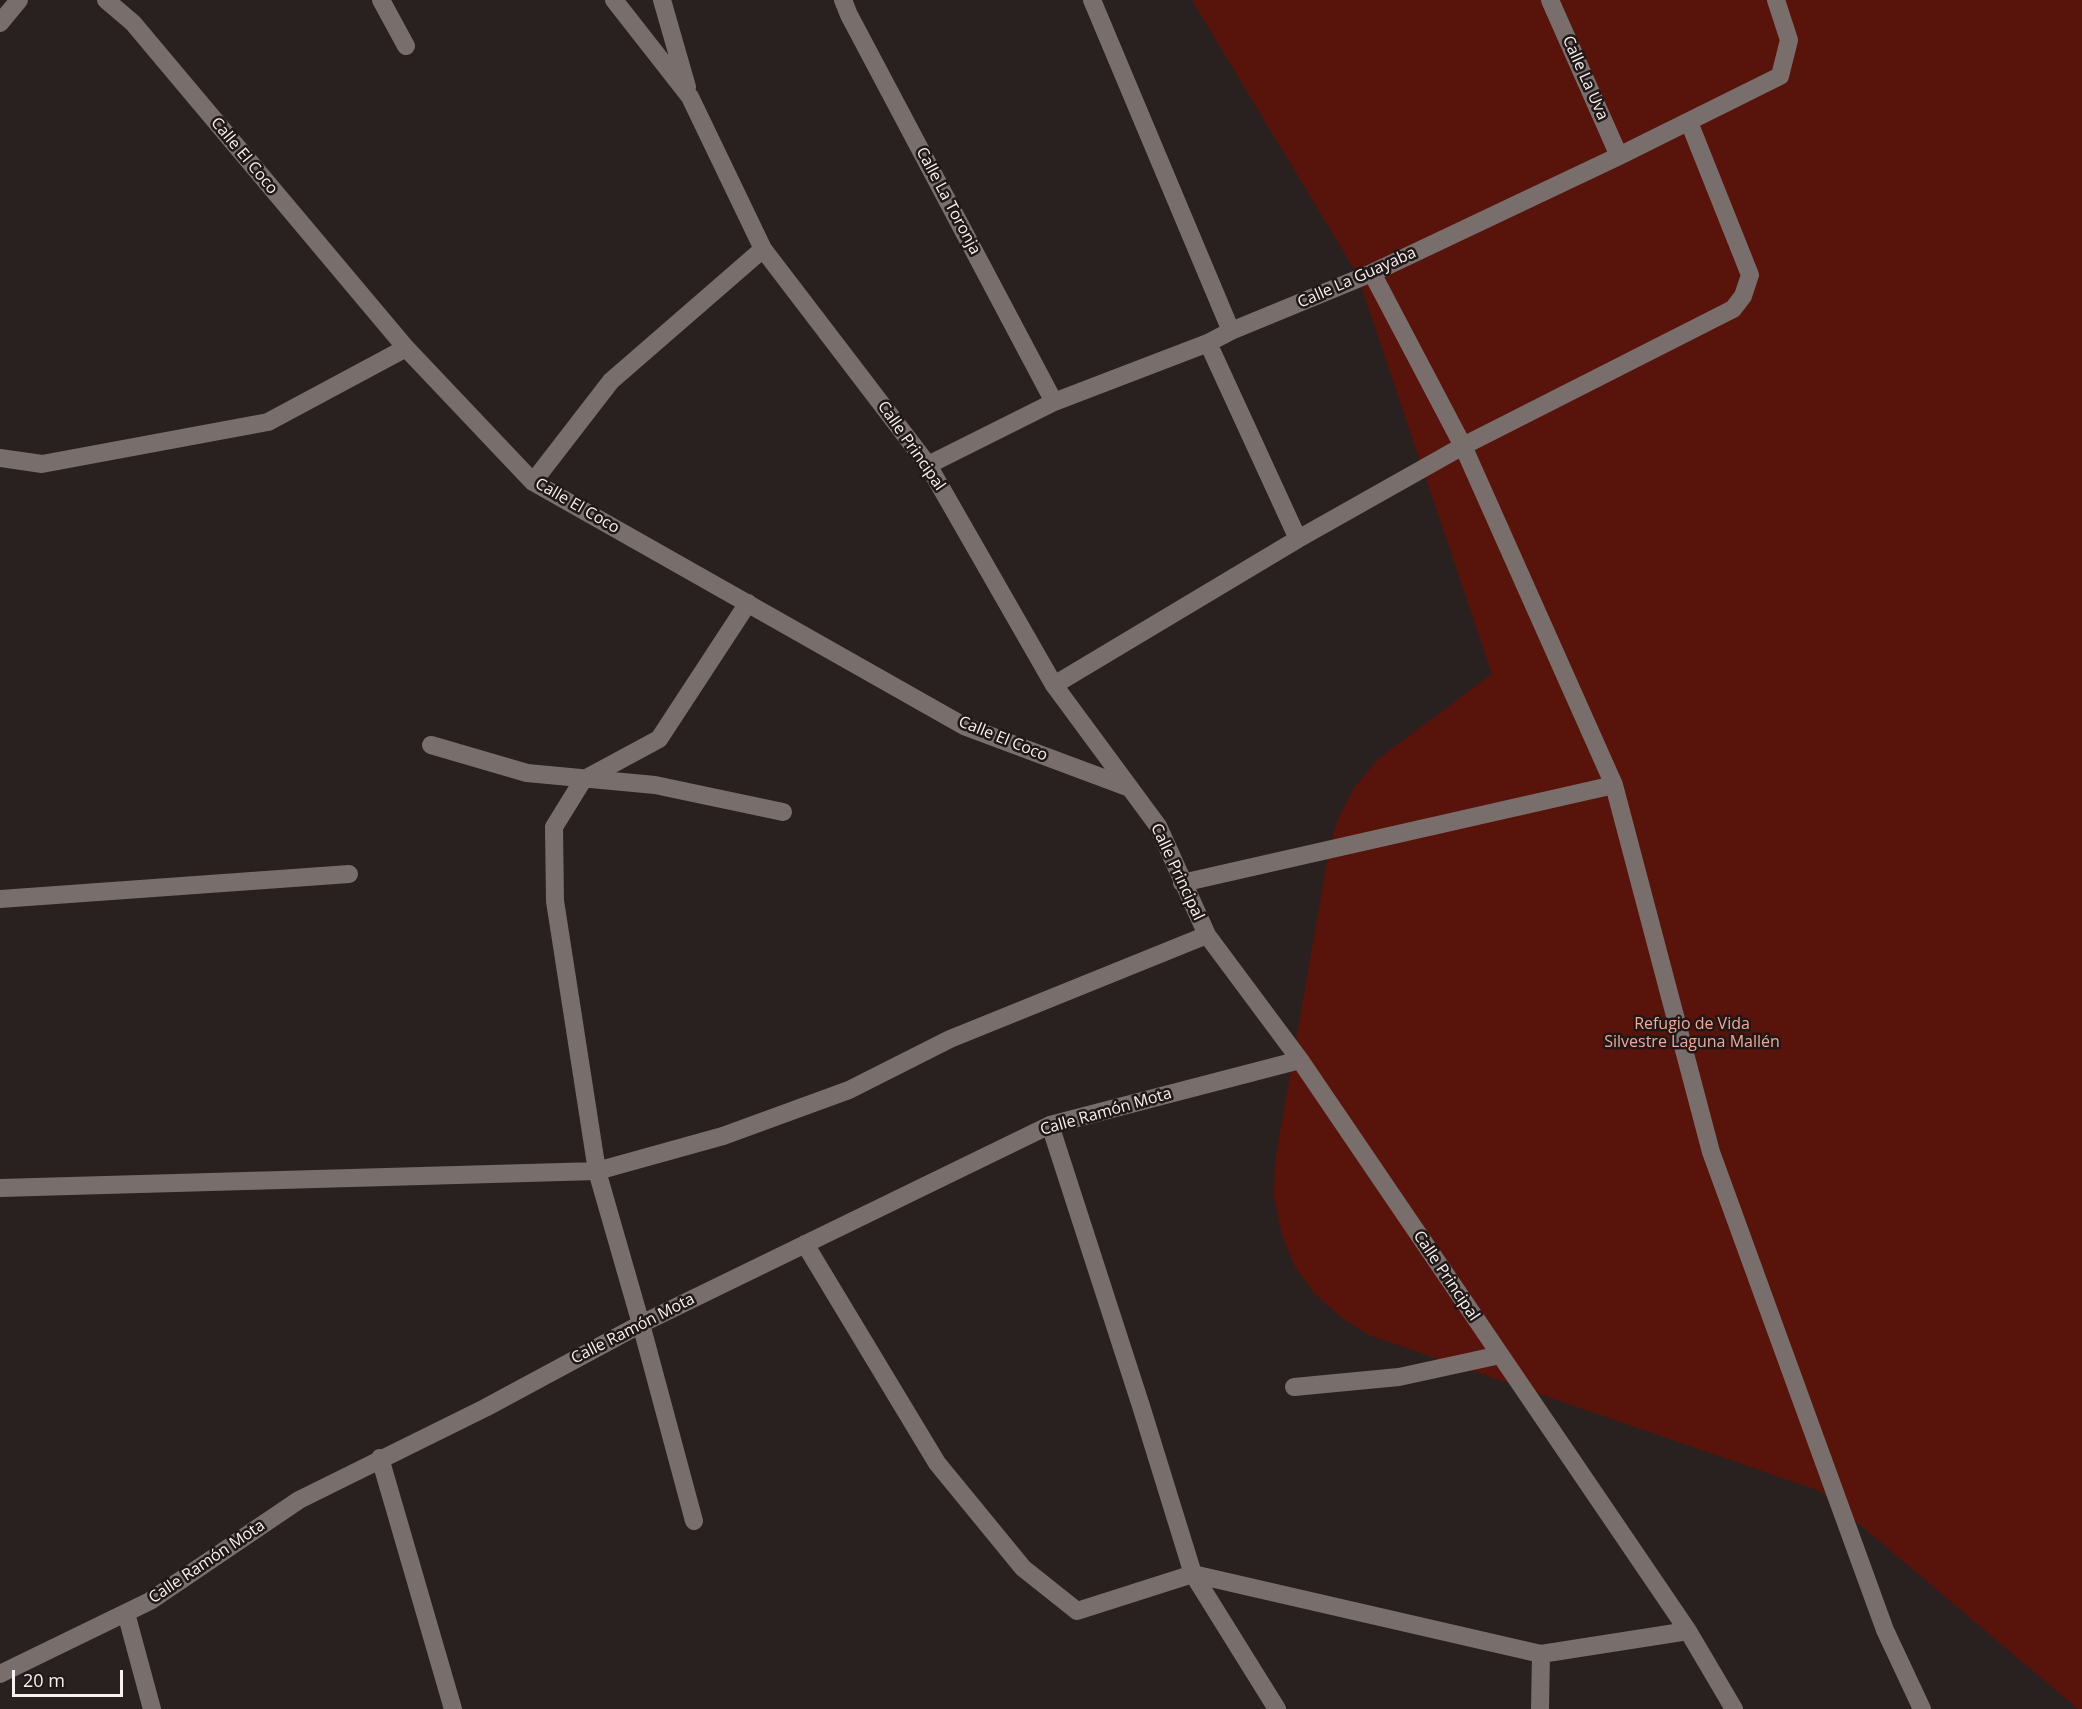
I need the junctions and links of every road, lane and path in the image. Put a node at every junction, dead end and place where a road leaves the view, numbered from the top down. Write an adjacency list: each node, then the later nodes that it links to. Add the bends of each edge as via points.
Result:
1 (19, 0): 10 (street)
2 (106, 0): 19 (street, Calle El Coco, via 133,23)
3 (381, 0): 11 (street)
4 (614, 0): 12 (street, Calle Principal)
5 (662, 0): 12 (street)
6 (843, 0): 20 (street, Calle La Toronja)
7 (1092, 0): 17 (street)
8 (1550, 0): 14 (street, Calle La Uva)
9 (1776, 0): 13 (street, Calle La Guayaba, via 1789,40 1780,76)
10 (0, 23)
11 (406, 46)
12 (690, 97): 15 (street, Calle Principal)
13 (1689, 122): 14 (street, Calle La Guayaba); 21 (street, via 1750,275 1743,296 1733,309)
14 (1620, 156): 16 (street, Calle La Guayaba)
15 (763, 249): 23 (street, Calle Principal); 24 (street, via 611,381)
16 (1372, 273): 17 (street, Calle La Guayaba); 21 (street)
17 (1231, 332): 18 (street, Calle La Guayaba)
18 (1208, 343): 20 (street, Calle La Guayaba); 25 (street)
19 (406, 348): 22 (street, via 268,422 42,464); 24 (street, Calle El Coco)
20 (1054, 402): 23 (street, Calle La Guayaba)
21 (1463, 446): 25 (street); 30 (street)
22 (0, 458)
23 (928, 465): 27 (street, Calle Principal)
24 (534, 482): 26 (street, Calle El Coco)
25 (1298, 539): 27 (street)
26 (748, 603): 29 (street, via 659,739); 31 (street, Calle El Coco, via 964,726)
27 (1054, 685): 31 (street, Calle Principal)
28 (431, 744): 29 (street, via 527,773)
29 (583, 780): 32 (street, via 656,785); 39 (street, via 554,827 555,901)
30 (1614, 785): 34 (street); 57 (street, via 1711,1152 1885,1630)
31 (1130, 788): 34 (street, Calle Principal, via 1158,826)
32 (783, 812)
33 (349, 874): 35 (street)
34 (1182, 884): 36 (street, Calle Principal)
35 (0, 899)
36 (1207, 935): 37 (street, Calle Principal); 39 (street, via 950,1039 849,1090 723,1136)
37 (1299, 1060): 38 (street, Calle Ramón Mota); 43 (street, Calle Principal)
38 (1050, 1125): 41 (street, Calle Ramón Mota); 47 (street)
39 (597, 1171): 40 (street); 42 (street)
40 (0, 1188)
41 (805, 1244): 42 (street, Calle Ramón Mota); 47 (street, via 937,1462 1023,1568 1077,1611)
42 (641, 1324): 45 (street, Calle Ramón Mota, via 485,1408); 46 (street)
43 (1500, 1355): 44 (street, via 1398,1377); 49 (street, Calle Principal)
44 (1294, 1387)
45 (380, 1458): 48 (street, Calle Ramón Mota, via 299,1500 150,1602); 53 (street)
46 (694, 1521)
47 (1193, 1574): 50 (street); 54 (street)
48 (126, 1613): 51 (street, Calle Ramón Mota); 52 (street)
49 (1688, 1631): 50 (street); 56 (street, Calle Principal)
50 (1541, 1654): 55 (street)
51 (0, 1674)
52 (152, 1709)
53 (453, 1709)
54 (1277, 1709)
55 (1540, 1709)
56 (1734, 1709)
57 (1922, 1709)

